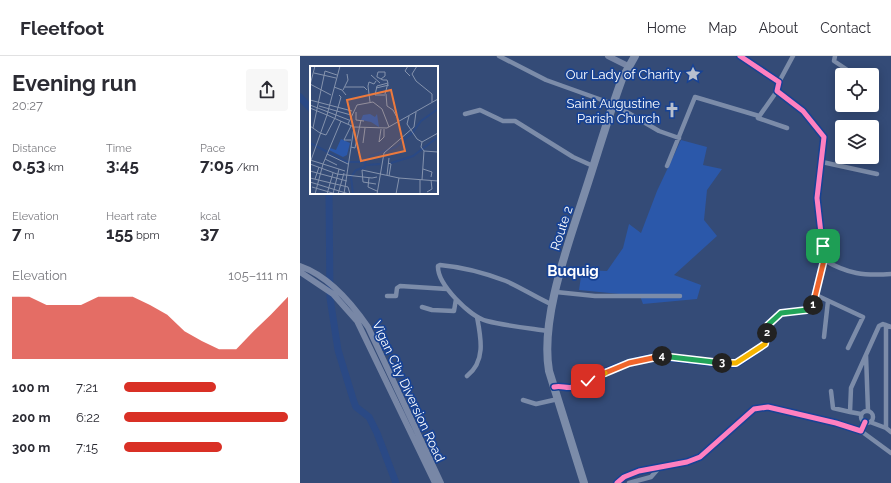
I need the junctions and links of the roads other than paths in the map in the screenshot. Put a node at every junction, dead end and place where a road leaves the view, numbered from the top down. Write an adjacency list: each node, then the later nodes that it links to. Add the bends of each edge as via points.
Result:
1 (499, 56): 11 (street, via 546,80)
2 (608, 56): 7 (main road)
3 (635, 56): 7 (highway, Route 2)
4 (793, 56): 9 (street)
5 (835, 56): 8 (street, via 834,61)
6 (742, 57): 9 (street)
7 (628, 66): 11 (highway, Route 2)
8 (844, 68)
9 (779, 82): 10 (street)
10 (777, 91): 13 (street); 16 (street, via 802,111 822,133 825,142)
11 (613, 104): 15 (street, via 659,131); 17 (highway, Route 2)
12 (466, 114): 17 (street, via 480,110 503,121 513,121 536,133 572,158)
13 (759, 117): 14 (street); 15 (street, via 695,97)
14 (787, 128)
15 (679, 138): 18 (street)
16 (822, 162): 19 (street); 20 (street, via 816,198)
17 (594, 166): 25 (highway, Route 2, via 564,256)
18 (667, 166)
19 (877, 174)
20 (824, 260): 23 (street, via 849,272); 26 (street)
21 (300, 266): 54 (main road, Vigan City Diversion Road, via 334,286 368,327)
22 (300, 272): 53 (main road, Vigan City Diversion Road, via 333,294 362,330)
23 (891, 274)
24 (447, 289): 27 (street, via 400,286 397,288 396,296); 29 (street); 31 (street, via 438,270 440,265 453,266 508,282)
25 (556, 292): 28 (street, via 595,296); 31 (highway, Route 2)
26 (816, 295): 30 (street); 40 (street, via 809,310 781,313 769,323 767,343 736,363 664,356 629,363 574,387)
27 (387, 296)
28 (680, 296)
29 (456, 299): 32 (street, via 454,311); 33 (street)
30 (828, 301): 36 (street); 37 (street, via 863,317)
31 (553, 306): 35 (highway, Route 2)
32 (422, 307)
33 (477, 317): 35 (street); 39 (street, via 481,348 475,370)
34 (889, 326): 38 (street, via 879,326); 48 (street)
35 (548, 331): 40 (highway, Route 2, via 547,361)
36 (824, 337)
37 (848, 348)
38 (866, 353): 44 (street); 45 (street, via 851,388)
39 (467, 376)
40 (554, 387): 43 (highway, Route 2)
41 (832, 391): 45 (street, via 833,408)
42 (523, 400): 43 (street, via 536,404)
43 (558, 400): 55 (highway, Route 2)
44 (868, 411): 46 (street); 47 (street, via 873,415)
45 (850, 412): 46 (street)
46 (862, 414): 47 (street, via 861,418)
47 (867, 422): 48 (street); 49 (street)
48 (886, 428): 50 (street)
49 (861, 432): 51 (street); 52 (street, via 842,424 768,407 754,409 700,457)
50 (891, 432)
51 (891, 453)
52 (658, 469): 56 (street, via 650,468 624,477); 57 (street, via 651,477)
53 (434, 483)
54 (441, 483)
55 (584, 483)
56 (617, 483)
57 (629, 483)

